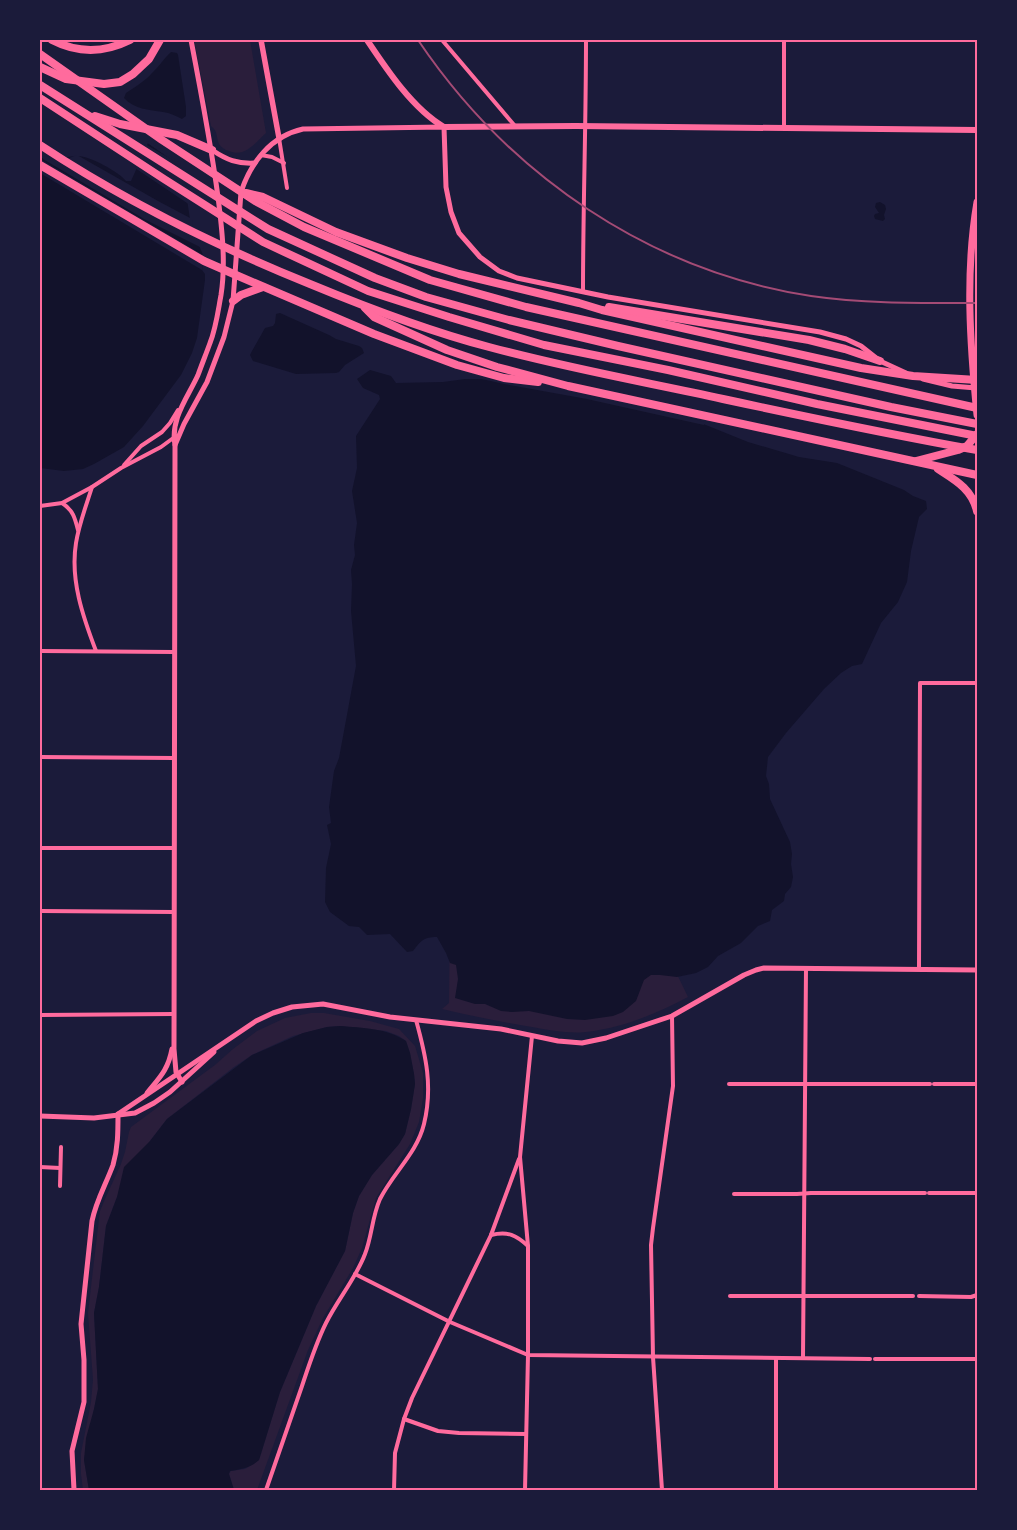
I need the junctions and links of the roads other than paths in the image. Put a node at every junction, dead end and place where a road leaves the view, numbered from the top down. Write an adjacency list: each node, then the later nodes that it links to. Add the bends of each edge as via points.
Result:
1 (52, 40): 2 (highway, via 77,50 104,50)
2 (130, 40)
3 (160, 40): 11 (highway, via 149,59 120,82 104,84 66,79)
4 (191, 40): 21 (street)
5 (261, 40): 19 (main road)
6 (367, 40): 15 (main road, via 395,80 427,115)
7 (442, 40): 14 (street)
8 (586, 40): 16 (street)
9 (784, 40): 17 (street)
10 (40, 54): 27 (highway, via 238,191)
11 (40, 67)
12 (40, 85): 42 (highway, via 268,229 374,278 426,297 618,346)
13 (40, 99): 21 (highway, via 120,124 177,135); 44 (highway, via 263,242 368,290 544,345)
14 (515, 126): 15 (main road); 16 (main road)
15 (444, 127): 19 (street, via 303,129); 32 (street, via 446,187 459,233 480,257 505,274)
16 (584, 127): 17 (main road); 32 (street)
17 (784, 128): 18 (main road)
18 (977, 130)
19 (280, 138): 22 (street); 24 (street)
20 (42, 146): 35 (highway, via 109,188 210,241)
21 (212, 150): 23 (street, via 234,162); 29 (street, via 222,227)
22 (261, 155): 23 (street); 24 (street, via 272,156)
23 (255, 163): 30 (street, via 241,192)
24 (284, 163): 26 (street)
25 (40, 165): 29 (highway)
26 (287, 188)
27 (255, 198): 34 (highway, via 263,197 387,251 459,274); 40 (highway, via 304,228 430,280 526,307)
28 (977, 202): 38 (highway, via 970,272)
29 (222, 269): 30 (highway); 39 (street, via 221,294 211,340)
30 (236, 275): 31 (highway); 33 (street)
31 (263, 287): 33 (highway); 37 (highway, via 460,366 504,378)
32 (583, 292): 36 (street, via 820,332 846,339)
33 (233, 301): 43 (street, via 212,370)
34 (579, 303): 36 (highway, via 809,340); 38 (highway, via 878,371)
35 (363, 306): 37 (highway, via 374,317 438,346); 47 (highway, via 487,346 560,364 885,434)
36 (880, 361): 38 (street, via 914,377 952,386)
37 (568, 386): 48 (highway)
38 (976, 386): 41 (highway)
39 (183, 403): 45 (street); 50 (street, via 166,427 141,446)
40 (977, 408)
41 (977, 415)
42 (977, 424)
43 (181, 430): 45 (street); 46 (street)
44 (977, 435): 48 (highway, via 967,446)
45 (174, 438): 46 (street); 50 (street)
46 (175, 446): 59 (street)
47 (977, 450)
48 (914, 462): 49 (highway)
49 (935, 466): 51 (highway); 55 (highway, via 968,490)
50 (121, 468): 52 (street)
51 (977, 475)
52 (92, 488): 53 (street); 56 (street)
53 (62, 502): 54 (street); 56 (street, via 75,516)
54 (40, 506)
55 (977, 510)
56 (79, 531): 58 (street, via 75,552 79,601)
57 (40, 651): 58 (street)
58 (96, 651): 59 (street)
59 (174, 652): 62 (street)
60 (977, 683): 68 (street, via 920,683)
61 (40, 757): 62 (street)
62 (174, 758): 64 (street)
63 (40, 848): 64 (street)
64 (174, 848): 66 (street)
65 (40, 911): 66 (street)
66 (174, 912): 70 (street)
67 (806, 968): 68 (street); 72 (street, via 756,970); 81 (street)
68 (919, 969): 69 (street)
69 (977, 970)
70 (174, 1014): 71 (street); 75 (street)
71 (40, 1015)
72 (672, 1016): 74 (street, via 589,1042 569,1043); 103 (street, via 673,1086 652,1228)
73 (416, 1020): 74 (street, via 493,1028); 76 (street, via 330,1005 300,1006 262,1017); 95 (street, via 428,1074 424,1123 415,1146 380,1199 366,1253)
74 (532, 1036): 86 (street)
75 (174, 1040): 77 (street); 82 (street, via 170,1060 161,1077)
76 (220, 1046): 77 (street); 78 (street)
77 (178, 1074): 78 (street); 82 (street)
78 (182, 1082): 83 (street, via 141,1111)
79 (729, 1084): 81 (street)
80 (977, 1084): 81 (street)
81 (804, 1085): 90 (street)
82 (142, 1099): 83 (street)
83 (118, 1114): 84 (street, via 94,1118); 109 (street, via 117,1149 92,1220 81,1324 84,1402 72,1451)
84 (40, 1116)
85 (61, 1147): 88 (street)
86 (520, 1157): 93 (street); 94 (street)
87 (40, 1167): 88 (street)
88 (60, 1168): 89 (street)
89 (60, 1186)
90 (805, 1193): 91 (street); 92 (street); 98 (street)
91 (977, 1193)
92 (734, 1194)
93 (491, 1235): 94 (street, via 511,1234); 101 (street)
94 (528, 1246): 102 (street)
95 (355, 1274): 101 (street); 110 (street, via 326,1323 312,1356)
96 (977, 1295): 100 (street)
97 (730, 1296): 98 (street)
98 (803, 1296): 99 (street); 105 (street)
99 (914, 1296)
100 (919, 1296)
101 (450, 1322): 102 (street); 107 (street)
102 (528, 1355): 103 (street); 108 (street)
103 (652, 1357): 104 (street); 113 (street)
104 (776, 1358): 105 (street); 114 (street)
105 (802, 1358): 106 (street)
106 (977, 1359)
107 (404, 1419): 108 (street, via 438,1431); 111 (street, via 395,1453)
108 (526, 1434): 112 (street)
109 (74, 1490)
110 (266, 1490)
111 (394, 1490)
112 (525, 1490)
113 (662, 1490)
114 (776, 1490)

